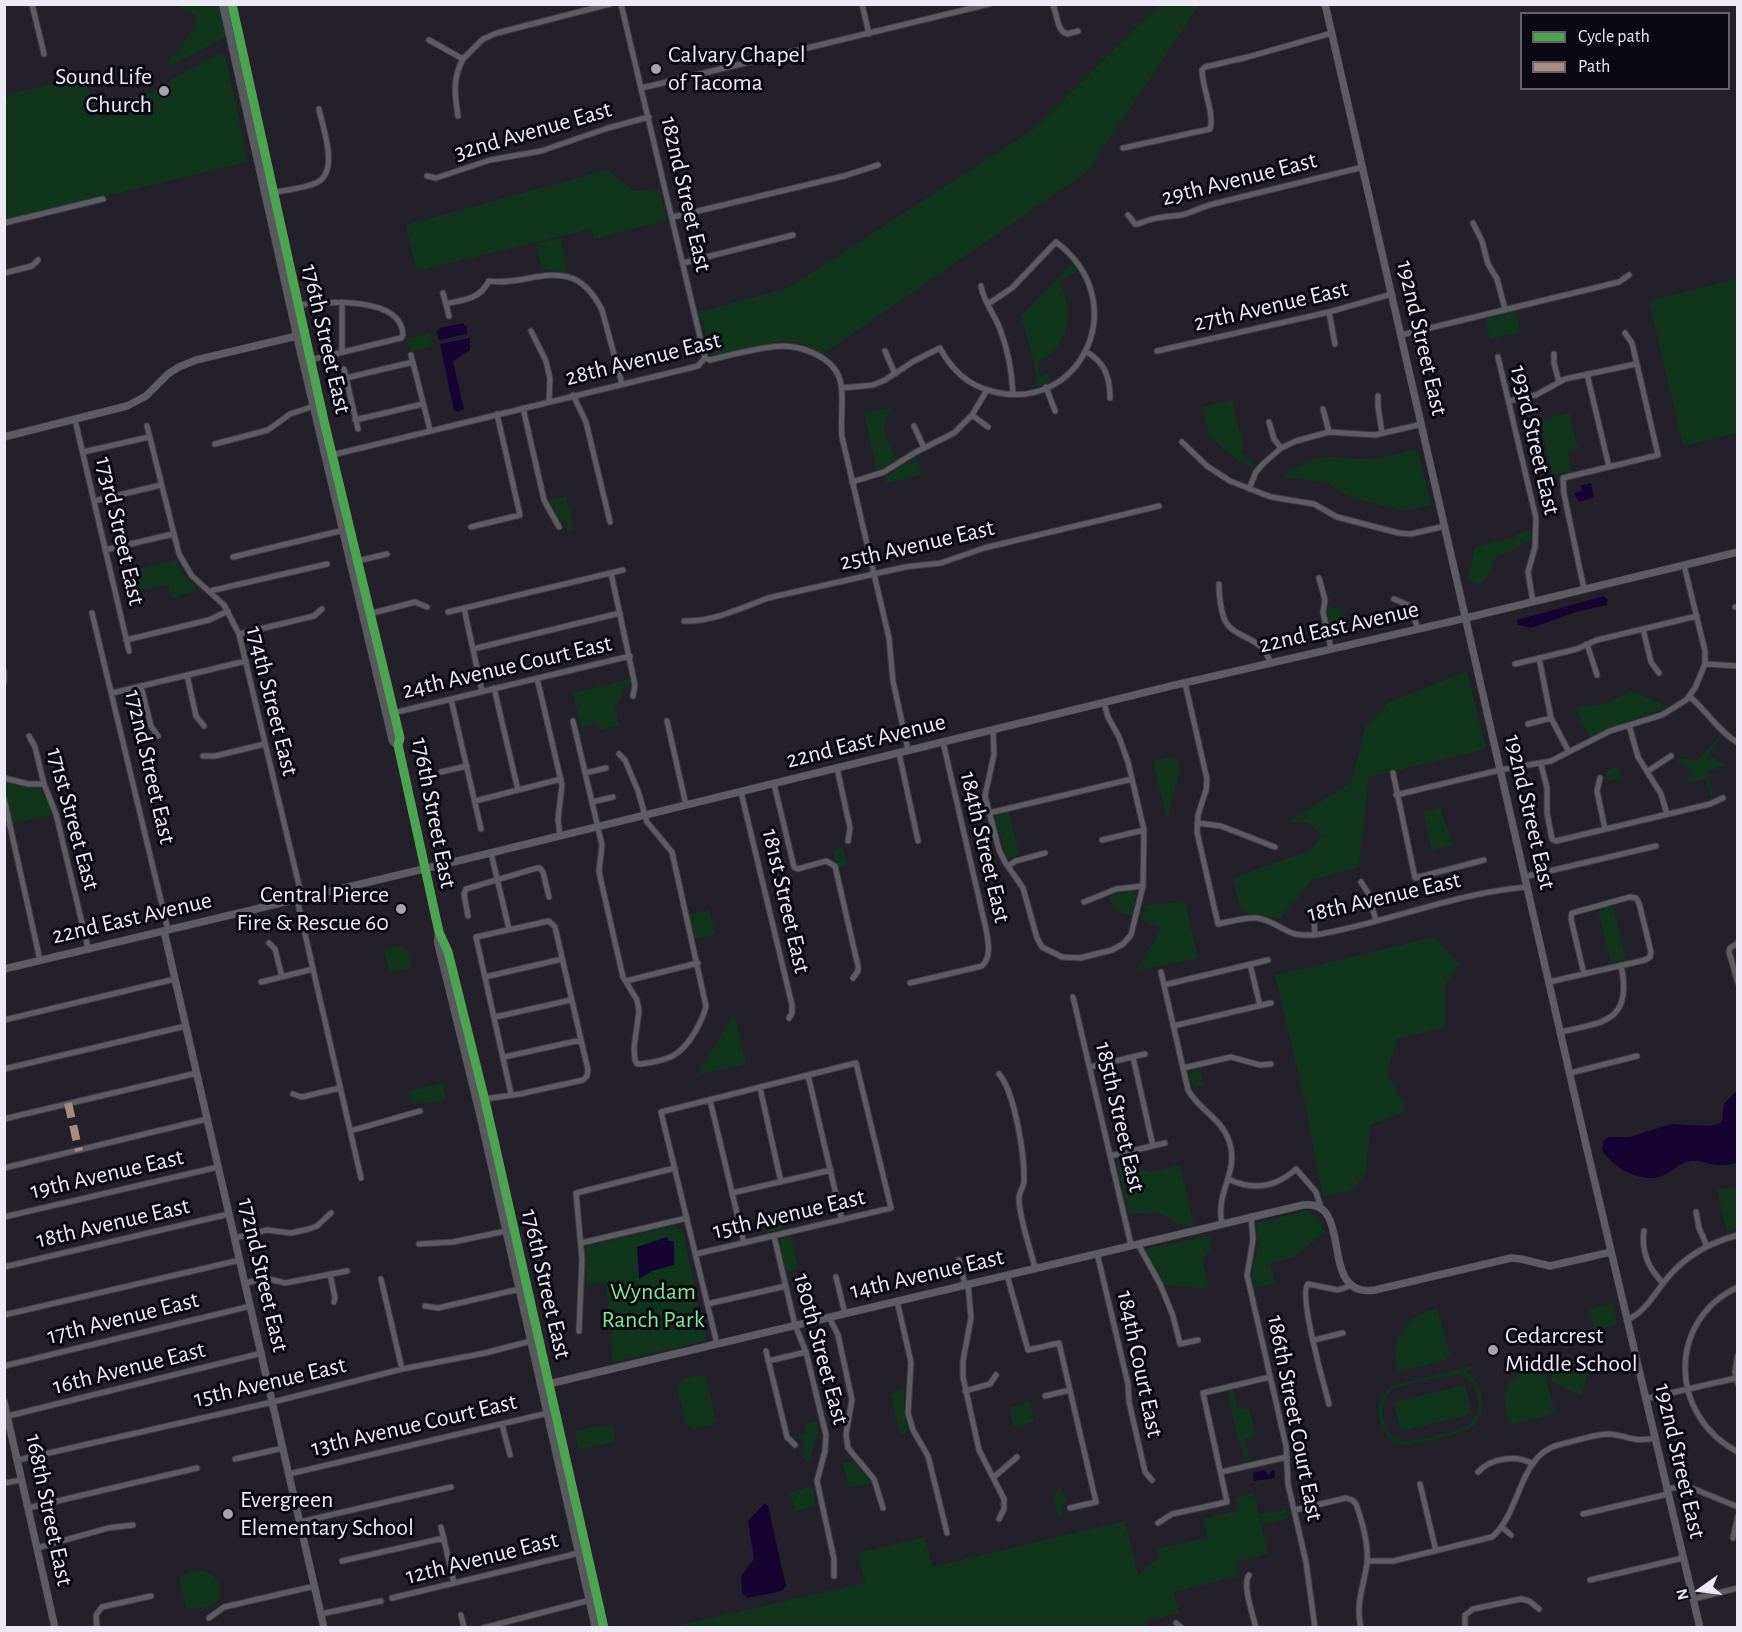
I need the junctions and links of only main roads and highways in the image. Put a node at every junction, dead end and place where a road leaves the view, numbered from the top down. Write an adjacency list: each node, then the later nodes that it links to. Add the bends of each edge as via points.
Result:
1 (223, 4): 3 (main road, 176th Street East)
2 (234, 5): 3 (main road, 176th Street East)
3 (270, 194): 4 (main road, 176th Street East); 4 (main road, 176th Street East, via 298,306)
4 (301, 334): 5 (main road, 176th Street East); 6 (main road, 176th Street East)
5 (319, 427): 6 (main road); 7 (main road, 176th Street East)
6 (333, 455): 8 (main road, 176th Street East)
7 (357, 588): 8 (main road, via 361,590 368,620); 9 (main road, 176th Street East, via 393,741)
8 (370, 617): 9 (main road, 176th Street East, via 400,738)
9 (398, 745): 10 (main road, 176th Street East)
10 (439, 932): 11 (main road, 176th Street East, via 438,942); 12 (main road, 176th Street East, via 448,952)
11 (468, 1066): 12 (main road, via 479,1096); 13 (main road, 176th Street East)
12 (484, 1099): 14 (main road, 176th Street East)
13 (480, 1113): 14 (main road); 15 (main road, 176th Street East, via 506,1231)
14 (495, 1148): 15 (main road, 176th Street East)
15 (516, 1256): 16 (main road, 176th Street East); 16 (main road, 176th Street East, via 531,1341)
16 (546, 1385): 17 (main road, 176th Street East); 18 (main road, 176th Street East)
17 (548, 1413): 18 (main road); 19 (main road, 176th Street East, via 590,1600)
18 (567, 1464): 19 (main road, 176th Street East)
19 (600, 1628)

